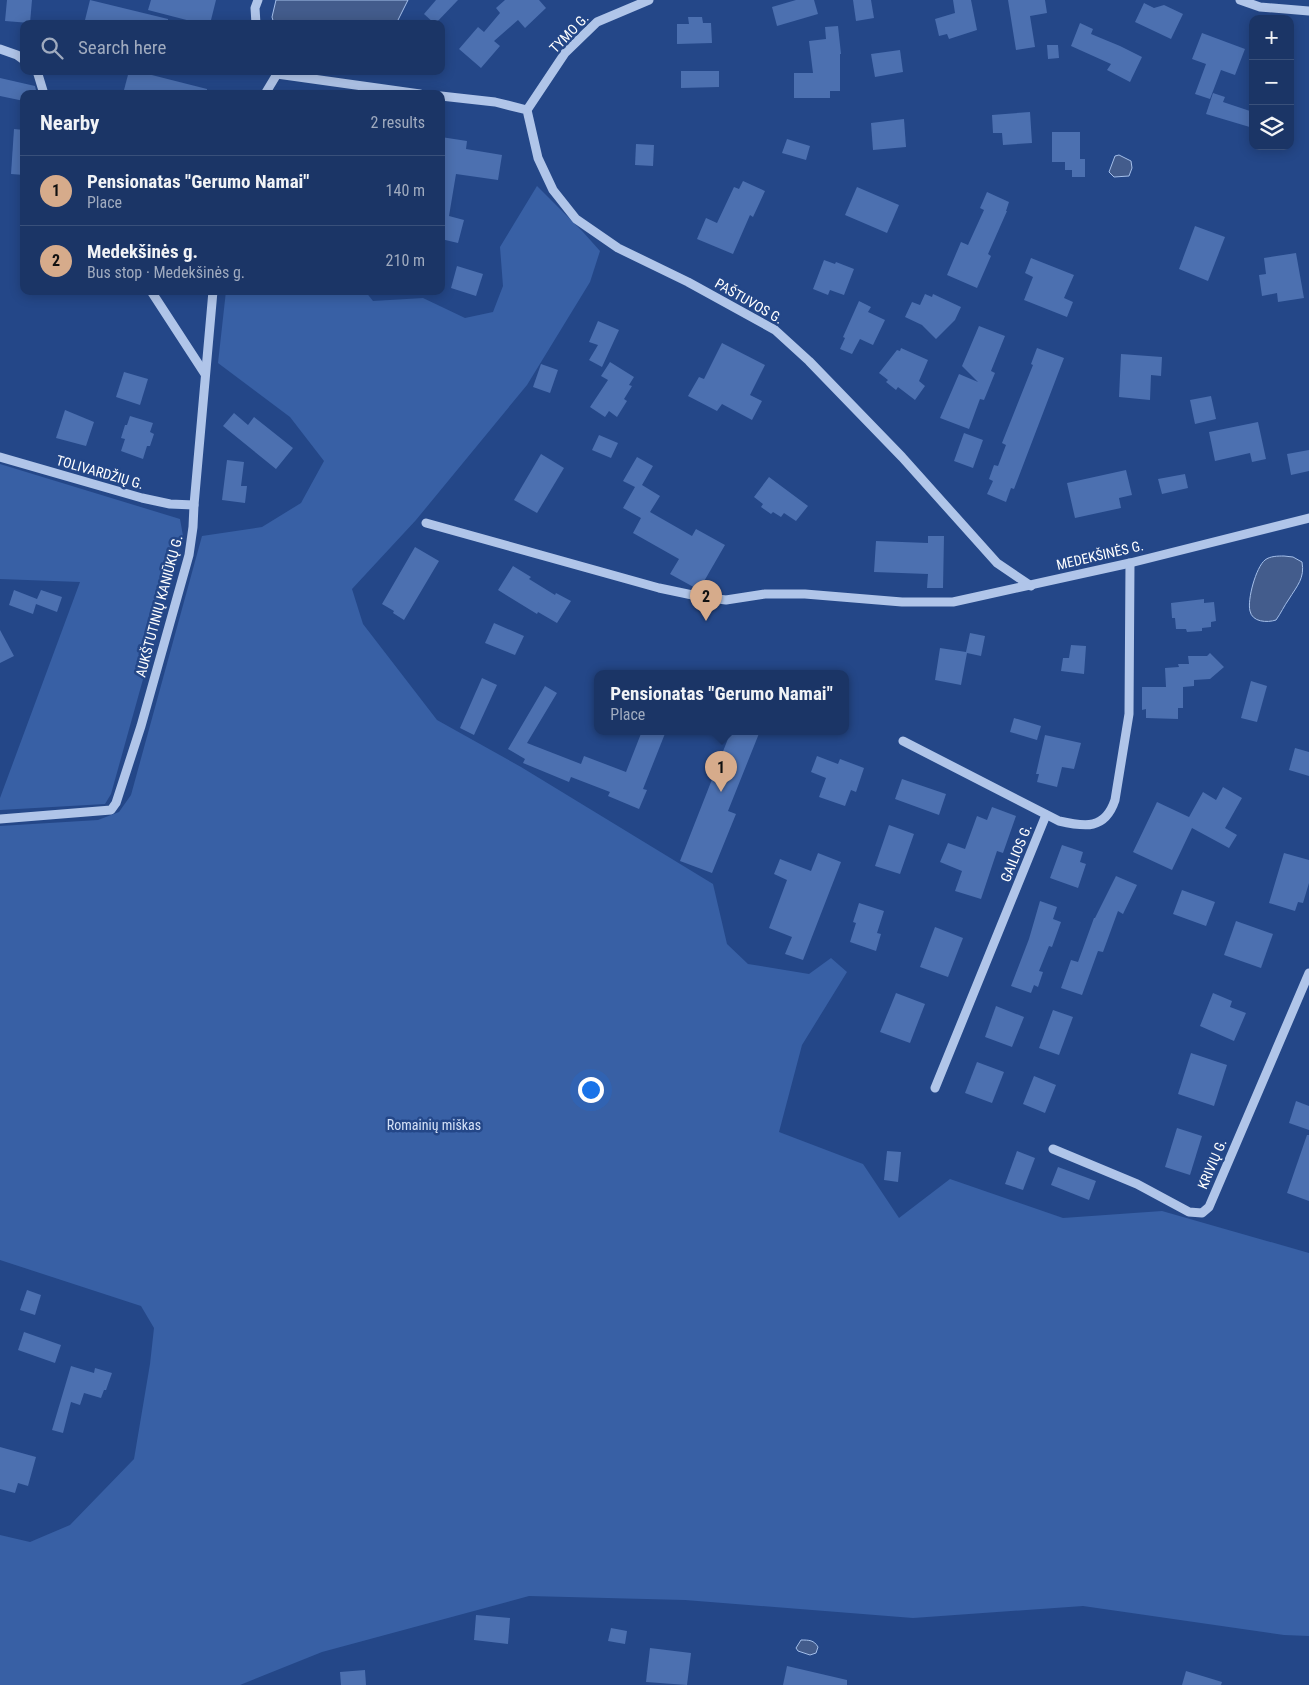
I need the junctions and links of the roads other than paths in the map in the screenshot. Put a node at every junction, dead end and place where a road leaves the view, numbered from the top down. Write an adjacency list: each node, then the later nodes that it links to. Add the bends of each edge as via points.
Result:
1 (258, 0): 5 (street)
2 (649, 0): 15 (street, TYMO G., via 597,22 565,53)
3 (1240, 0): 4 (street, via 1260,7)
4 (1309, 11)
5 (256, 20)
6 (0, 49): 7 (street)
7 (20, 57)
8 (38, 75): 11 (street)
9 (274, 75): 12 (street)
10 (296, 75): 13 (street)
11 (43, 90)
12 (267, 90)
13 (394, 90)
14 (445, 96): 15 (street, via 495,102)
15 (528, 110): 24 (street, PAŠTUVOS G., via 538,158 553,190 576,219 618,248 775,330 902,457 997,563)
16 (153, 295): 18 (street)
17 (213, 295): 18 (street, AUKŠTUTINIŲ KANIŪKŲ G.)
18 (206, 374): 20 (street, AUKŠTUTINIŲ KANIŪKŲ G.)
19 (0, 457): 20 (street, TOLIVARDŽIŲ G., via 142,498)
20 (194, 505): 27 (street, AUKŠTUTINIŲ KANIŪKŲ G., via 189,555 116,803 111,810)
21 (1309, 518): 23 (street, MEDEKŠINĖS G.)
22 (426, 523): 24 (street, MEDEKŠINĖS G., via 658,588 726,600 765,594 805,594 902,602 953,602)
23 (1130, 563): 24 (street, MEDEKŠINĖS G.); 26 (street, GAILIOS G., via 1129,714 1115,800 1110,812 1100,822 1087,826)
24 (1031, 586)
25 (903, 741): 26 (street)
26 (1046, 815): 29 (street, GAILIOS G.)
27 (0, 819)
28 (1309, 973): 30 (street, KRIVIŲ G., via 1209,1207 1202,1214 1189,1212 1137,1184)
29 (935, 1088)
30 (1053, 1149)

